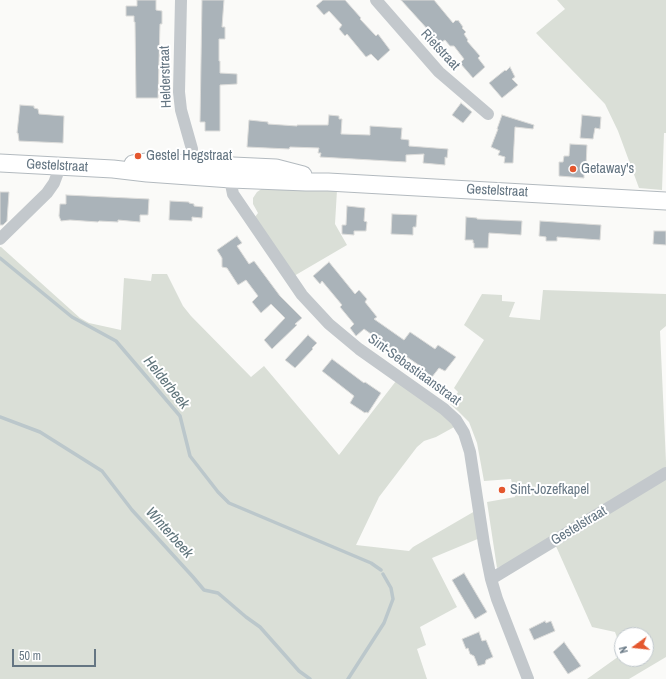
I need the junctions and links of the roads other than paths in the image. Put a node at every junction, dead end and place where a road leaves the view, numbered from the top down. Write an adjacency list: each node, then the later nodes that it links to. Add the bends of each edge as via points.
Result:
1 (181, 0): 6 (street, Helderstraat, via 179,92 181,110 192,149)
2 (376, 0): 3 (street, Rietstraat, via 438,72)
3 (488, 114)
4 (0, 163): 5 (main road, Gestelstraat)
5 (60, 167): 6 (main road, Gestelstraat, via 147,173); 9 (street, via 54,183 46,193)
6 (190, 169): 7 (main road, Gestelstraat)
7 (231, 172): 8 (main road, Gestelstraat, via 306,182); 11 (street, Sint-Sebastiaanstraat, via 234,194 302,295 329,324 358,349 456,420 464,433 470,452)
8 (666, 201)
9 (0, 239)
10 (666, 473): 11 (street, Gestelstraat)
11 (491, 579): 12 (street, Sint-Sebastiaanstraat, via 496,599)
12 (528, 679)

